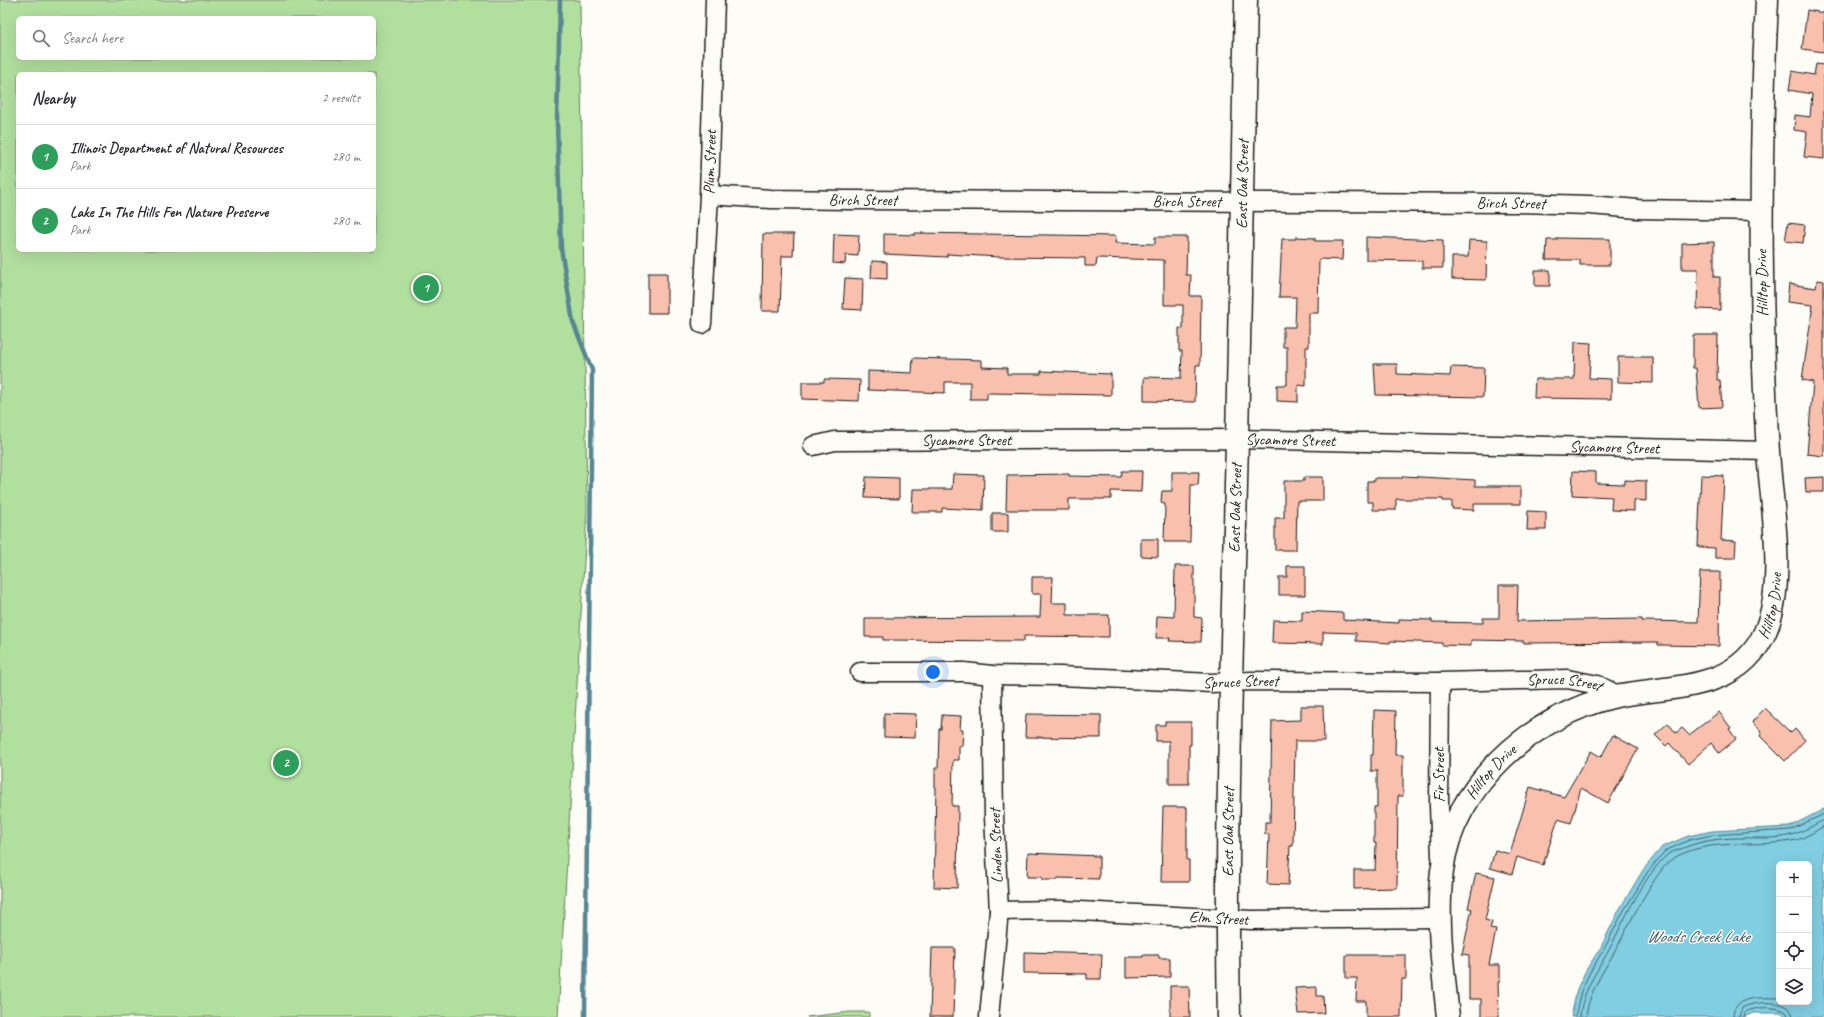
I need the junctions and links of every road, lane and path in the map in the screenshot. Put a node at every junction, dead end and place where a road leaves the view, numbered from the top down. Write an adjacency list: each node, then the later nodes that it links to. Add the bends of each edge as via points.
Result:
1 (715, 0): 4 (street, Plum Street)
2 (1246, 0): 5 (street, East Oak Street)
3 (1767, 0): 6 (street, Hilltop Drive)
4 (709, 195): 5 (street, Birch Street, via 779,199); 7 (street, Plum Street)
5 (1242, 201): 6 (street, Birch Street, via 1516,203 1638,209); 8 (street, East Oak Street)
6 (1761, 211): 10 (street, Hilltop Drive)
7 (702, 324)
8 (1238, 439): 9 (street, Sycamore Street, via 835,441); 10 (street, Sycamore Street); 13 (street, East Oak Street)
9 (813, 446)
10 (1768, 451): 15 (street, Hilltop Drive, via 1776,582 1773,610 1765,634 1751,655 1726,674 1698,684 1669,690)
11 (860, 672): 12 (street, Spruce Street, via 964,672)
12 (992, 675): 13 (street, Spruce Street); 17 (street, Linden Street, via 994,817)
13 (1230, 682): 14 (street, Spruce Street); 19 (street, East Oak Street)
14 (1440, 682): 15 (street, Spruce Street, via 1567,679 1598,685); 16 (street, Fir Street, via 1438,806)
15 (1619, 696): 16 (street, Hilltop Drive, via 1594,702 1565,714 1518,743 1500,759 1478,784 1459,816)
16 (1442, 868): 18 (street, Hilltop Drive)
17 (999, 911): 19 (street, Elm Street, via 1061,910); 20 (street, Linden Street)
18 (1438, 918): 19 (street, Elm Street); 22 (street, Hilltop Drive)
19 (1227, 919): 21 (street, East Oak Street)
20 (989, 1017)
21 (1229, 1017)
22 (1448, 1017)

